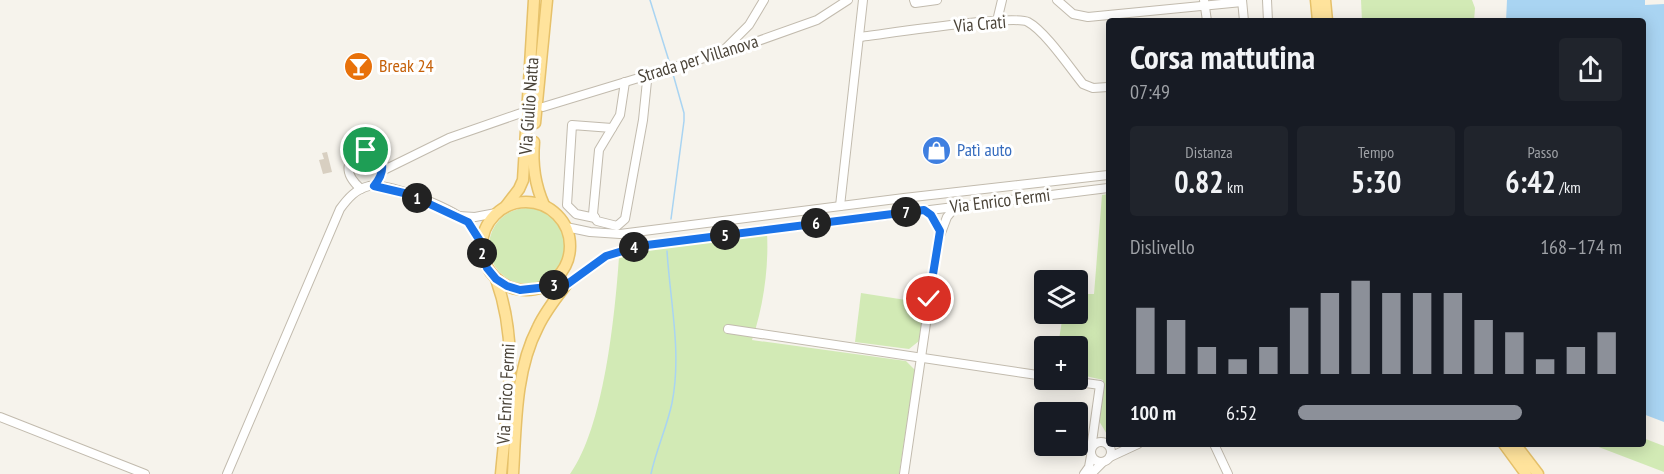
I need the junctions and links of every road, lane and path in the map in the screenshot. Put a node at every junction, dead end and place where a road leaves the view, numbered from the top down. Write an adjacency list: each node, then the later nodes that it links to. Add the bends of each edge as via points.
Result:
1 (534, 0): 36 (main road, Via Giulio Natta, via 523,180)
2 (547, 0): 37 (main road, Via Giulio Natta, via 533,153 538,192)
3 (764, 0): 24 (street, via 748,25)
4 (848, 0): 24 (street, Strada per Villanova, via 809,23)
5 (863, 0): 23 (street)
6 (914, 0): 7 (street)
7 (937, 0)
8 (1002, 0): 22 (street)
9 (1057, 0): 15 (street, via 1079,16)
10 (1267, 0): 19 (street)
11 (1316, 0): 20 (main road)
12 (1325, 0): 21 (main road)
13 (1242, 1): 14 (street); 18 (street)
14 (1205, 3): 15 (street); 17 (street)
15 (1151, 11): 16 (street)
16 (1152, 18)
17 (1207, 18)
18 (1244, 18)
19 (1268, 18)
20 (1318, 18)
21 (1327, 18)
22 (998, 21): 23 (street, Via Crati); 27 (street, Via Crati, via 1026,21 1039,30 1083,84)
23 (859, 37): 38 (street)
24 (722, 52): 25 (street, Strada per Villanova)
25 (651, 74): 26 (street, Strada per Villanova); 43 (street, via 625,219 617,226)
26 (625, 82): 28 (street, Strada per Villanova); 30 (street, via 620,115)
27 (1106, 87)
28 (543, 107)
29 (524, 112): 31 (street, via 449,138)
30 (612, 128): 43 (street, via 599,150); 43 (street, via 572,125 567,205 576,214)
31 (384, 170): 33 (street); 35 (street, via 375,153 366,150 352,158 350,175)
32 (1106, 175): 38 (street, Via Enrico Fermi)
33 (374, 186): 35 (street); 42 (street, via 408,194)
34 (1106, 188): 39 (street, Via Enrico Fermi)
35 (361, 189): 69 (street, via 340,209)
36 (506, 206): 37 (main road, via 525,202); 41 (main road)
37 (544, 206): 44 (main road, via 561,218)
38 (840, 206): 44 (street, Via Enrico Fermi, via 620,234)
39 (956, 206): 40 (street, Via Enrico Fermi); 45 (street)
40 (924, 210): 45 (street); 50 (street, Via Enrico Fermi, via 639,246 606,256)
41 (496, 213): 42 (street); 46 (main road, via 485,227)
42 (458, 215): 46 (street, via 468,222)
43 (595, 218)
44 (566, 227): 47 (main road, via 570,240)
45 (940, 231): 52 (street)
46 (482, 244): 48 (main road, via 487,268)
47 (565, 266): 49 (main road); 50 (main road)
48 (496, 279): 49 (main road, via 520,290); 70 (main road, Via Enrico Fermi, via 511,350)
49 (546, 285): 50 (main road)
50 (566, 285): 71 (main road, Via Enrico Fermi, via 537,328 525,363)
51 (728, 328): 52 (street)
52 (920, 357): 53 (street); 72 (street)
53 (1034, 374)
54 (1088, 383): 56 (street, via 1100,385)
55 (0, 417): 68 (street)
56 (1095, 423): 57 (street); 64 (street)
57 (1106, 441)
58 (1106, 443): 64 (street, via 1098,442)
59 (1110, 447): 65 (street)
60 (1132, 447): 65 (street)
61 (1215, 447): 75 (street)
62 (1507, 447): 67 (main road)
63 (1517, 447): 67 (main road)
64 (1091, 452): 66 (street, via 1095,461); 73 (street)
65 (1110, 457): 66 (street)
66 (1102, 463): 74 (street)
67 (1533, 473)
68 (144, 474)
69 (227, 474)
70 (501, 474)
71 (513, 474)
72 (904, 474)
73 (1084, 474)
74 (1091, 474)
75 (1228, 474)

